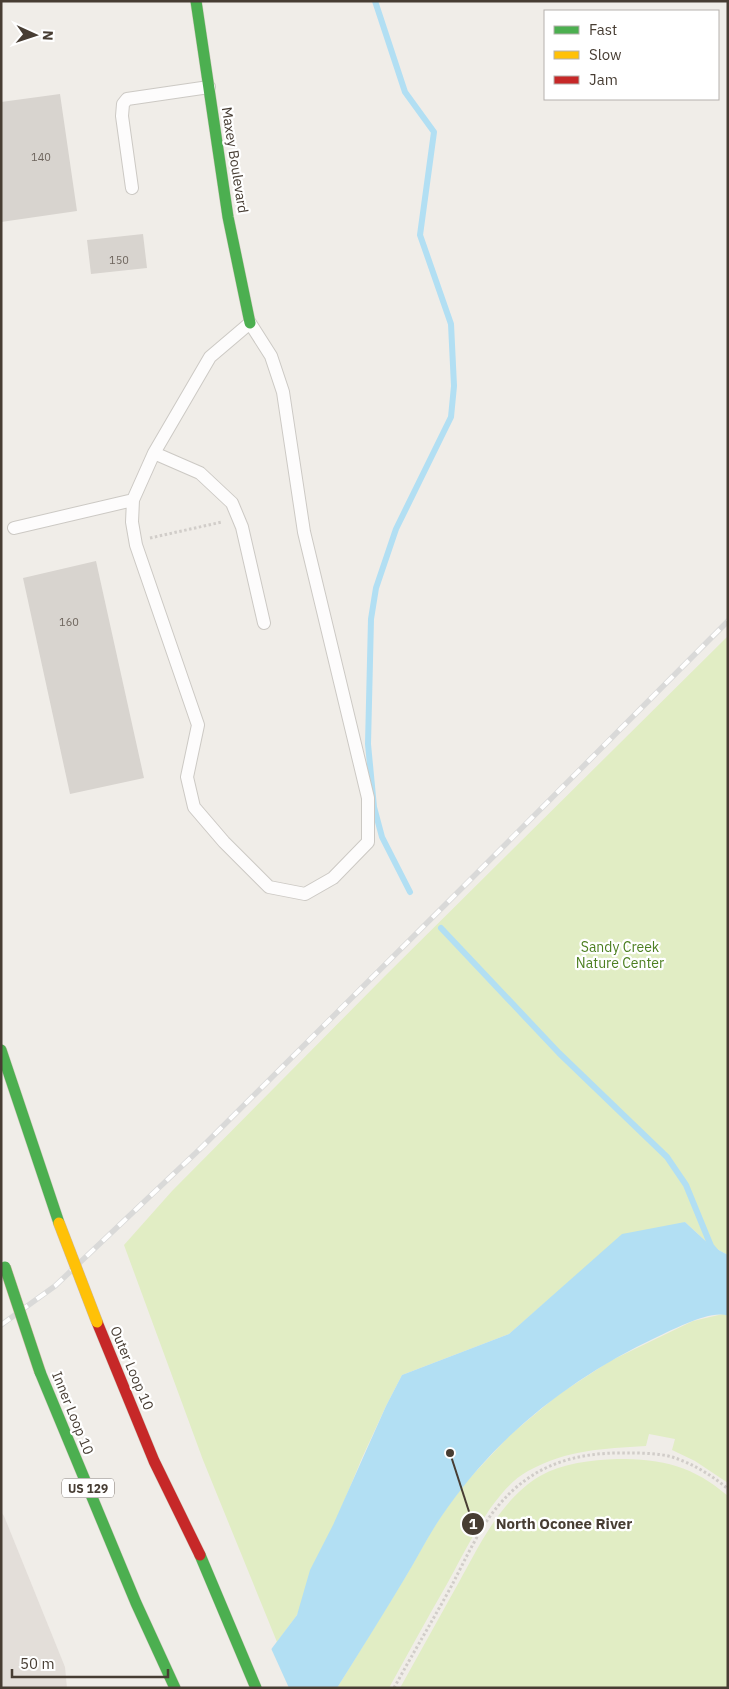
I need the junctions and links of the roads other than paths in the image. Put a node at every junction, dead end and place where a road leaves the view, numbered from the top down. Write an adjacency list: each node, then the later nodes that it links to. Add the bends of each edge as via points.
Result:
1 (196, 1): 2 (main road, Maxey Boulevard)
2 (209, 87): 3 (lane, via 127,99 123,104); 4 (main road, Maxey Boulevard, via 228,217)
3 (132, 188)
4 (250, 323): 5 (lane, via 210,356); 6 (lane, via 271,356 283,392 304,532 368,798 368,842 333,878 305,894 269,887 194,807 187,777 198,725 135,541)
5 (154, 453): 6 (lane); 8 (lane, via 200,473 232,503 239,519)
6 (133, 500): 7 (lane)
7 (14, 528)
8 (264, 623)
9 (1, 1050): 12 (main road, Outer Loop 10, bridge, via 96,1322 154,1461 196,1545)
10 (3, 1261): 11 (main road, Inner Loop 10 / US 129, bridge, via 40,1372)
11 (175, 1688)
12 (256, 1688)

